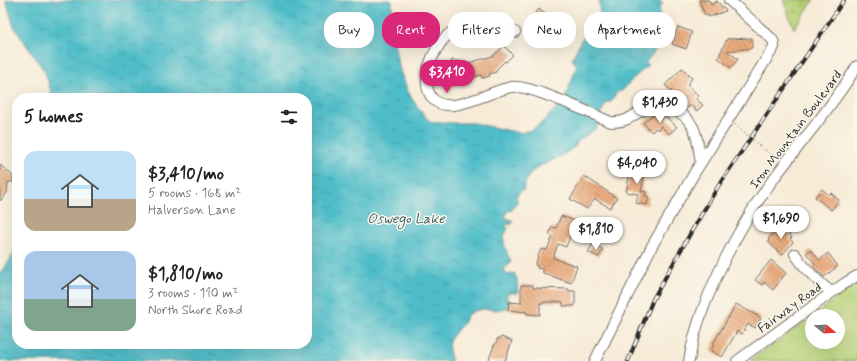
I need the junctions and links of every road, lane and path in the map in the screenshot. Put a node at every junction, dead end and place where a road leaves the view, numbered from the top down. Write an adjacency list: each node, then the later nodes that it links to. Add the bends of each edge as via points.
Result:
1 (729, 0): 4 (street, via 774,43 774,47)
2 (448, 35): 5 (street, via 437,48 427,73 427,89 435,101 455,105 512,86 521,86 611,122 630,119 644,110 657,106 671,108 683,115 693,126)
3 (857, 66): 6 (street, Iron Mountain Boulevard)
4 (729, 119): 5 (street); 6 (path, via 757,144)
5 (701, 163): 12 (street, via 652,246)
6 (786, 164): 13 (street, Iron Mountain Boulevard, via 750,213 718,273 700,314)
7 (794, 254): 9 (street, via 811,275)
8 (857, 276): 9 (street, Fairway Road)
9 (831, 292): 10 (street, Fairway Road)
10 (816, 309)
11 (805, 317): 14 (street, Fairway Road)
12 (595, 361)
13 (689, 361)
14 (737, 361)

